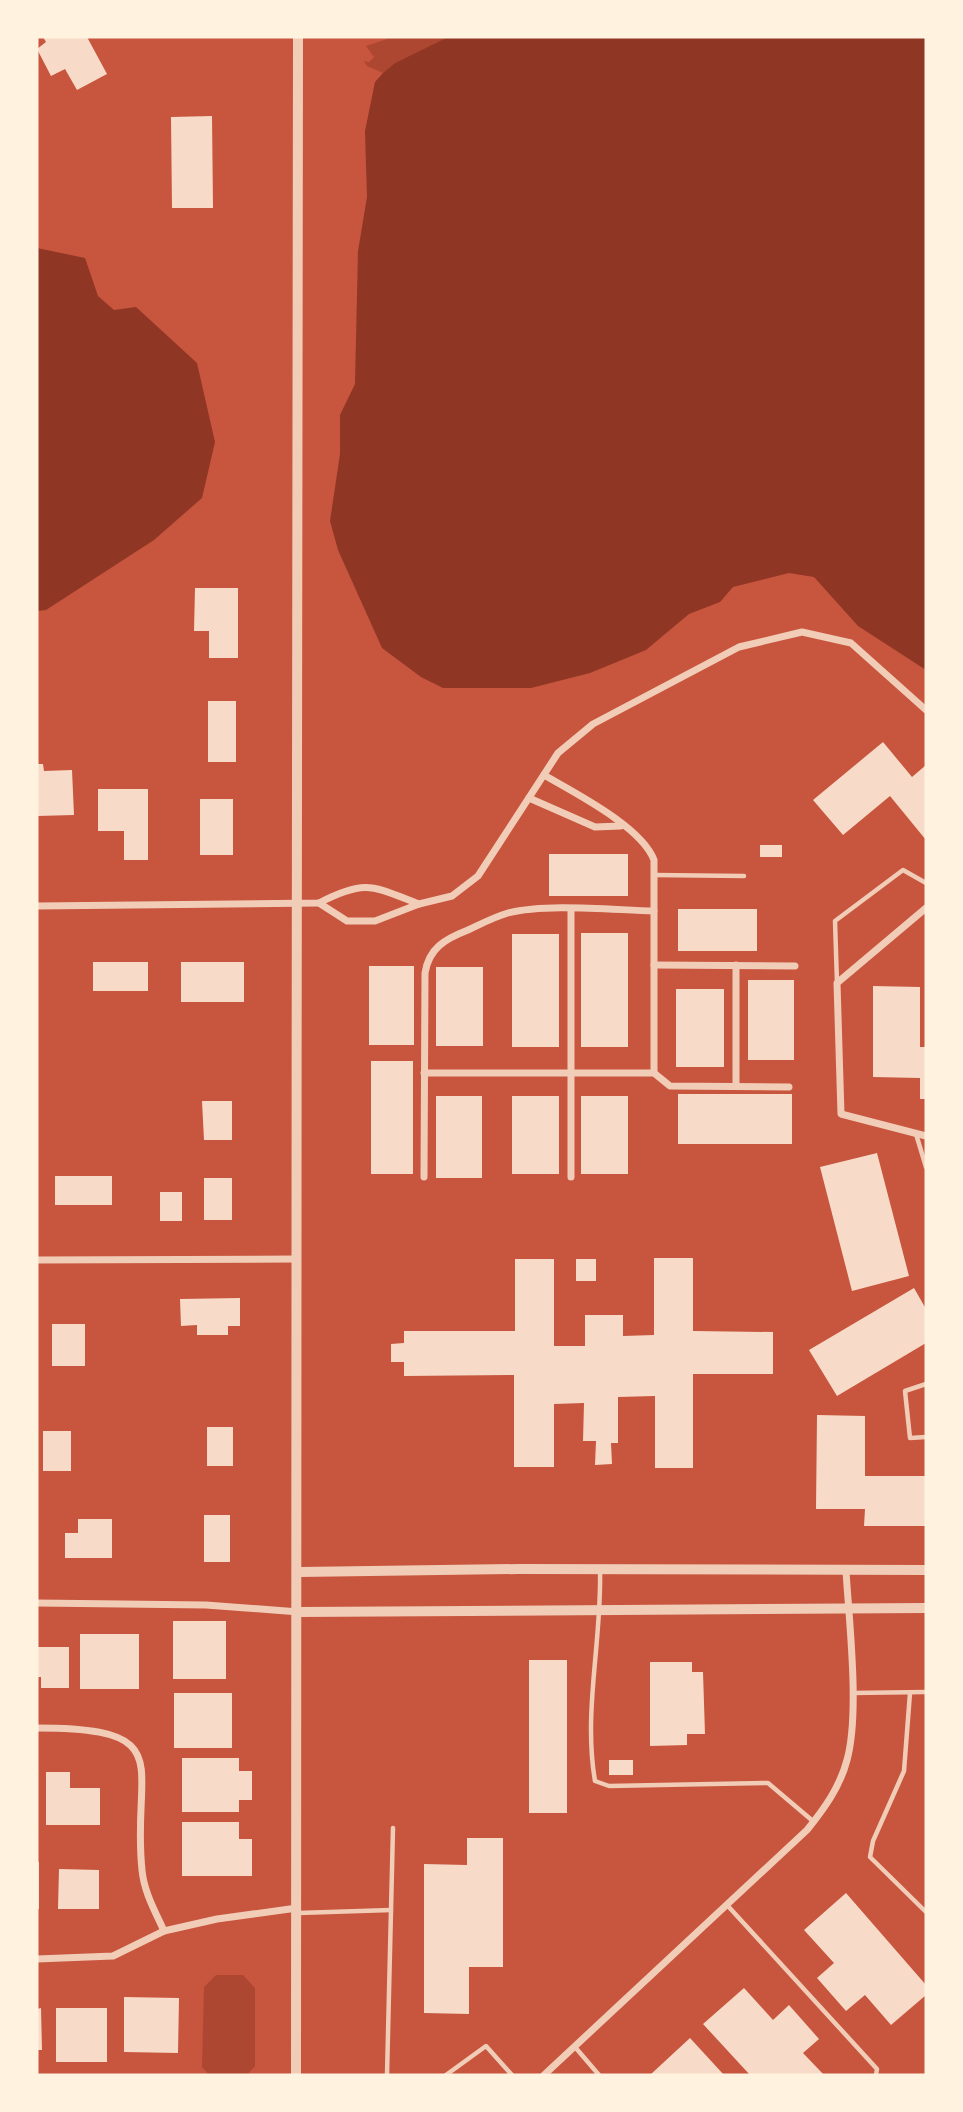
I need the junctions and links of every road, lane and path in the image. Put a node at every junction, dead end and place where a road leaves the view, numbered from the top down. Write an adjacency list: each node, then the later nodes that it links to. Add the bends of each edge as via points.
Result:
1 (298, 37): 10 (street, via 294,492)
2 (926, 710): 3 (street, via 851,643 802,632 739,647 593,724 558,753)
3 (544, 775): 4 (street); 5 (street, via 600,807)
4 (529, 798): 5 (street, via 595,827); 11 (street, via 478,876 452,897)
5 (622, 826): 6 (street, via 650,847)
6 (654, 875): 7 (lane); 15 (street)
7 (744, 876)
8 (926, 883): 19 (lane, via 903,870 835,921)
9 (319, 903): 10 (street); 11 (street, via 350,888 376,888); 11 (street, via 347,921 375,921)
10 (298, 904): 12 (street); 31 (street)
11 (419, 904)
12 (37, 906)
13 (926, 908): 19 (street)
14 (571, 910): 15 (street); 20 (street, via 508,913 435,948 425,973); 21 (street)
15 (654, 911): 16 (street)
16 (654, 965): 17 (street); 22 (street)
17 (736, 965): 18 (street); 23 (street)
18 (795, 966)
19 (836, 983): 25 (street, via 841,1114)
20 (425, 1073): 21 (street); 28 (street)
21 (571, 1073): 22 (street); 29 (street)
22 (654, 1073): 23 (street, via 670,1086)
23 (736, 1086): 24 (street)
24 (789, 1087)
25 (916, 1133): 26 (street); 27 (lane)
26 (926, 1136)
27 (926, 1167)
28 (424, 1177)
29 (571, 1177)
30 (37, 1259): 31 (street)
31 (297, 1259): 37 (street)
32 (926, 1384): 33 (lane, via 905,1391 910,1438)
33 (926, 1437)
34 (600, 1569): 36 (street); 37 (street); 41 (lane)
35 (926, 1570): 36 (street)
36 (846, 1571): 40 (street)
37 (300, 1572): 42 (street)
38 (37, 1603): 42 (street, via 206,1605)
39 (926, 1608): 40 (street)
40 (848, 1609): 41 (street); 44 (street)
41 (601, 1610): 42 (street); 47 (lane, via 591,1756 596,1781 609,1786 768,1783)
42 (299, 1612): 50 (street)
43 (926, 1692): 45 (lane)
44 (851, 1693): 45 (lane); 47 (street, via 847,1760 836,1790)
45 (910, 1693): 52 (lane, via 904,1771 870,1857)
46 (37, 1728): 53 (street, via 86,1728 119,1736 133,1748 143,1766 141,1870 145,1891)
47 (814, 1822): 49 (street)
48 (393, 1828): 51 (lane)
49 (727, 1905): 55 (street); 62 (lane, via 877,2069)
50 (297, 1910): 51 (lane); 53 (street, via 217,1919); 56 (street)
51 (391, 1910): 57 (lane)
52 (926, 1913)
53 (164, 1931): 54 (street, via 113,1956)
54 (37, 1958)
55 (575, 2046): 60 (street); 61 (lane)
56 (296, 2075)
57 (387, 2075)
58 (446, 2075): 59 (lane, via 486,2046)
59 (512, 2075)
60 (544, 2075)
61 (598, 2075)
62 (876, 2075)

